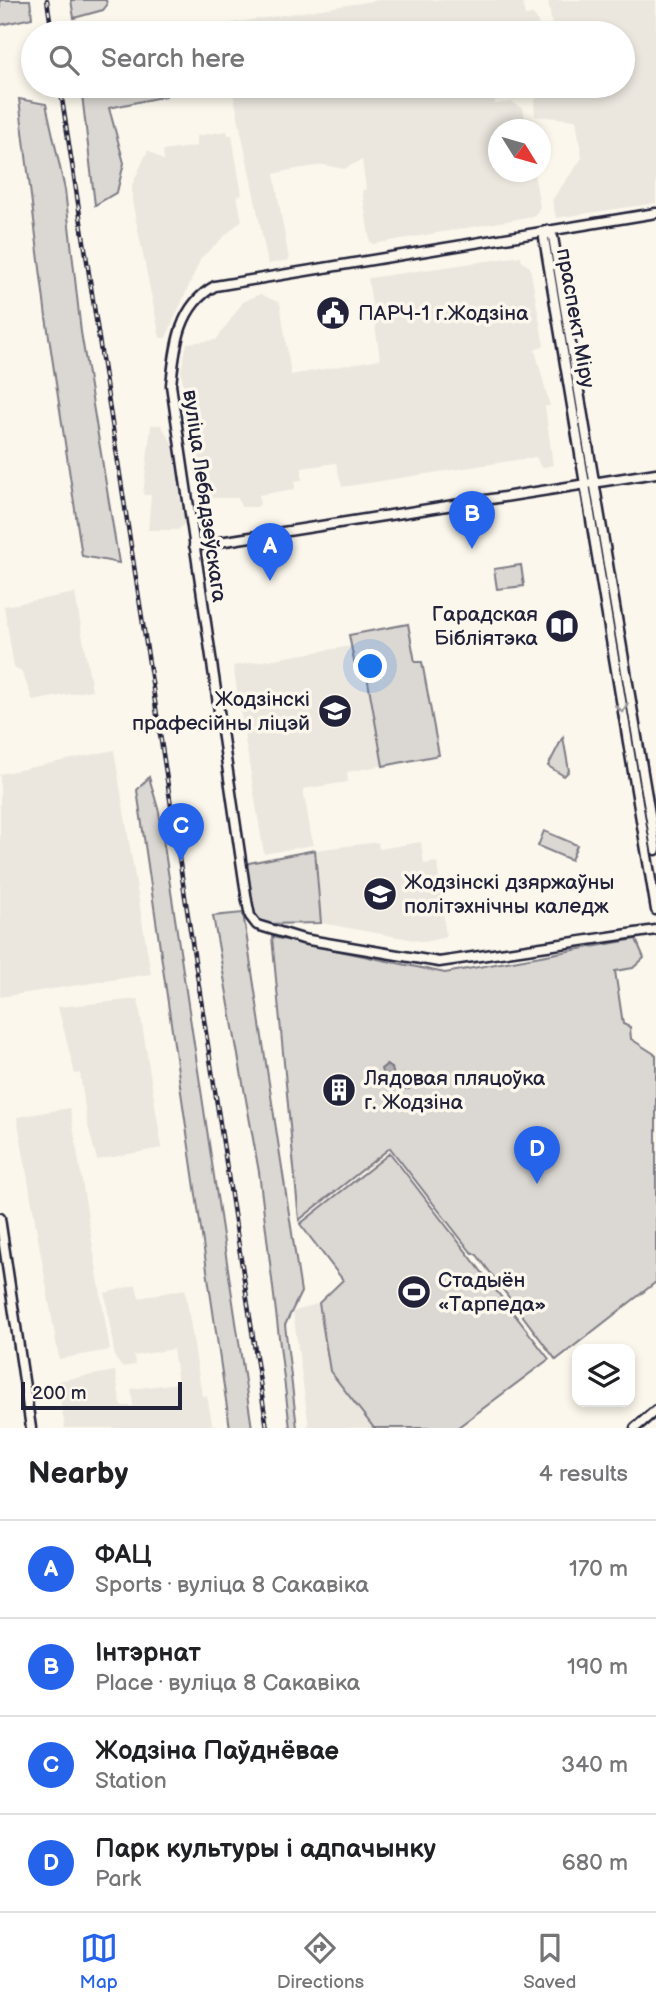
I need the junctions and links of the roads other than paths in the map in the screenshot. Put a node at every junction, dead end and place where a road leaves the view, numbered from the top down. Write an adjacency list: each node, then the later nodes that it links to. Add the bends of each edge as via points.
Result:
1 (656, 213): 2 (main road, вуліца Лебядзеўскага)
2 (547, 230): 4 (main road, праспект Міру, via 544,238 569,351); 5 (main road, вуліца Лебядзеўскага, via 225,284 201,296 177,335 171,385)
3 (656, 473): 4 (main road)
4 (590, 484): 5 (main road); 6 (main road, праспект Міру)
5 (194, 546): 9 (main road, вуліца Лебядзеўскага, via 250,916 257,925 303,939 439,962)
6 (634, 751): 7 (main road, праспект Міру); 8 (main road, праспект Міру)
7 (656, 850)
8 (656, 910)
9 (656, 930)
10 (0, 1218): 12 (main road)
11 (656, 1410): 13 (main road)
12 (31, 1428)
13 (635, 1428)

